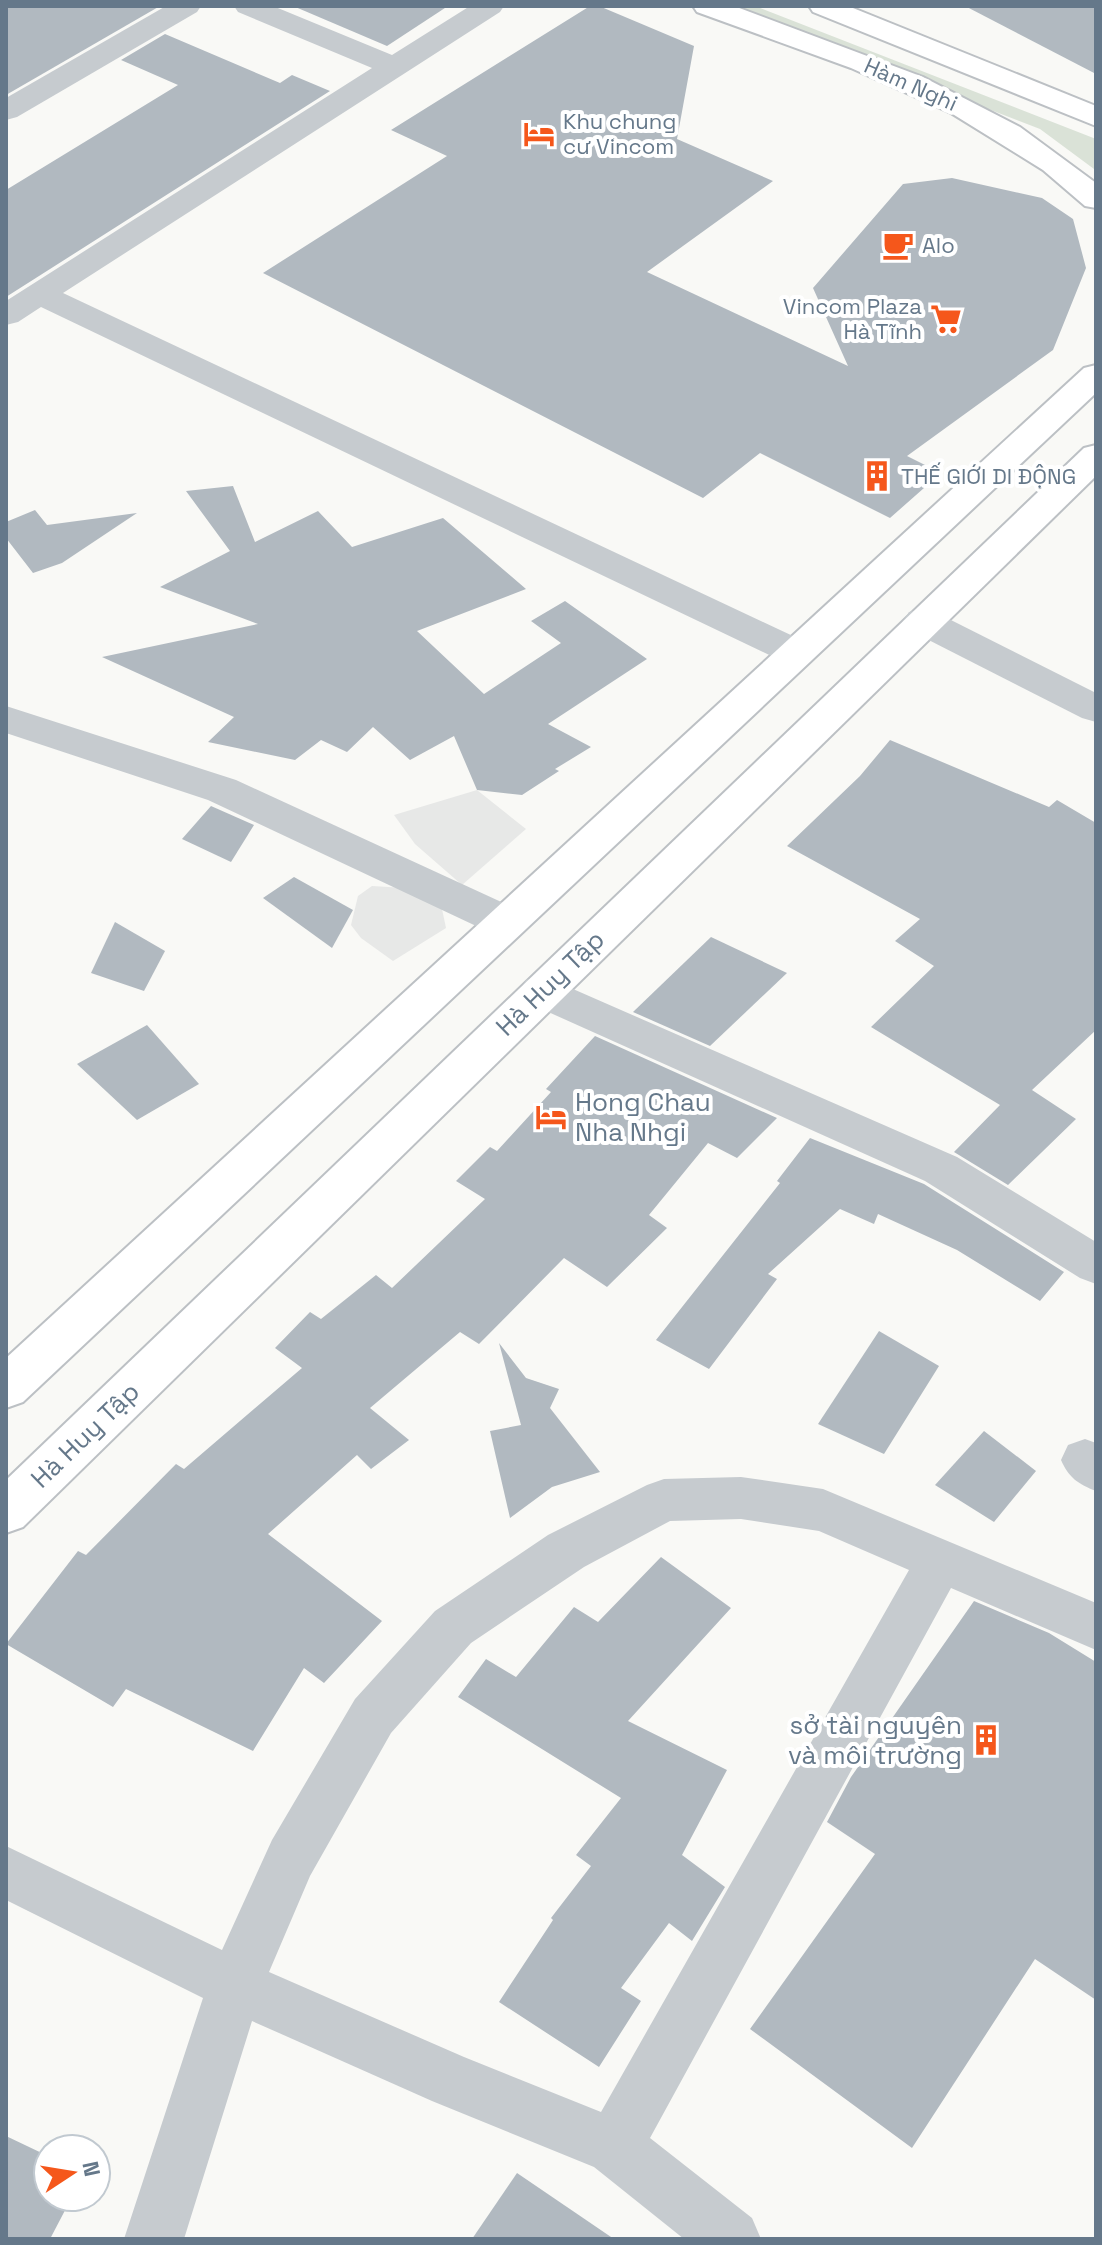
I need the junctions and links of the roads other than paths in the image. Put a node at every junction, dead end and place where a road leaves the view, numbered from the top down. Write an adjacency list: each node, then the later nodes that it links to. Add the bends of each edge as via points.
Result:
1 (187, 6): 7 (street)
2 (248, 6): 6 (street)
3 (490, 6): 6 (street)
4 (707, 6): 9 (main road, Hàm Nghi, via 948,99 1035,150)
5 (823, 6): 8 (main road, Hàm Nghi)
6 (395, 67): 10 (street)
7 (6, 111)
8 (1094, 116)
9 (1096, 199)
10 (39, 294): 11 (street); 15 (street)
11 (6, 315)
12 (1096, 375): 15 (main road)
13 (1096, 456): 14 (main road, Hà Huy Tập)
14 (922, 621): 16 (street); 19 (main road, Hà Huy Tập)
15 (797, 653): 18 (main road)
16 (1089, 694)
17 (6, 719): 18 (street, via 222,790)
18 (506, 922): 21 (main road)
19 (541, 991): 20 (street, via 941,1169); 22 (main road, Hà Huy Tập)
20 (1096, 1265)
21 (6, 1388)
22 (6, 1512)
23 (940, 1561): 24 (street); 26 (street, via 823,1510 741,1498 664,1500 566,1551 453,1627 373,1716 291,1858); 27 (street)
24 (1096, 1627)
25 (6, 1872): 26 (street)
26 (235, 1985): 27 (street); 28 (street)
27 (614, 2146): 29 (street)
28 (154, 2239)
29 (731, 2239)

